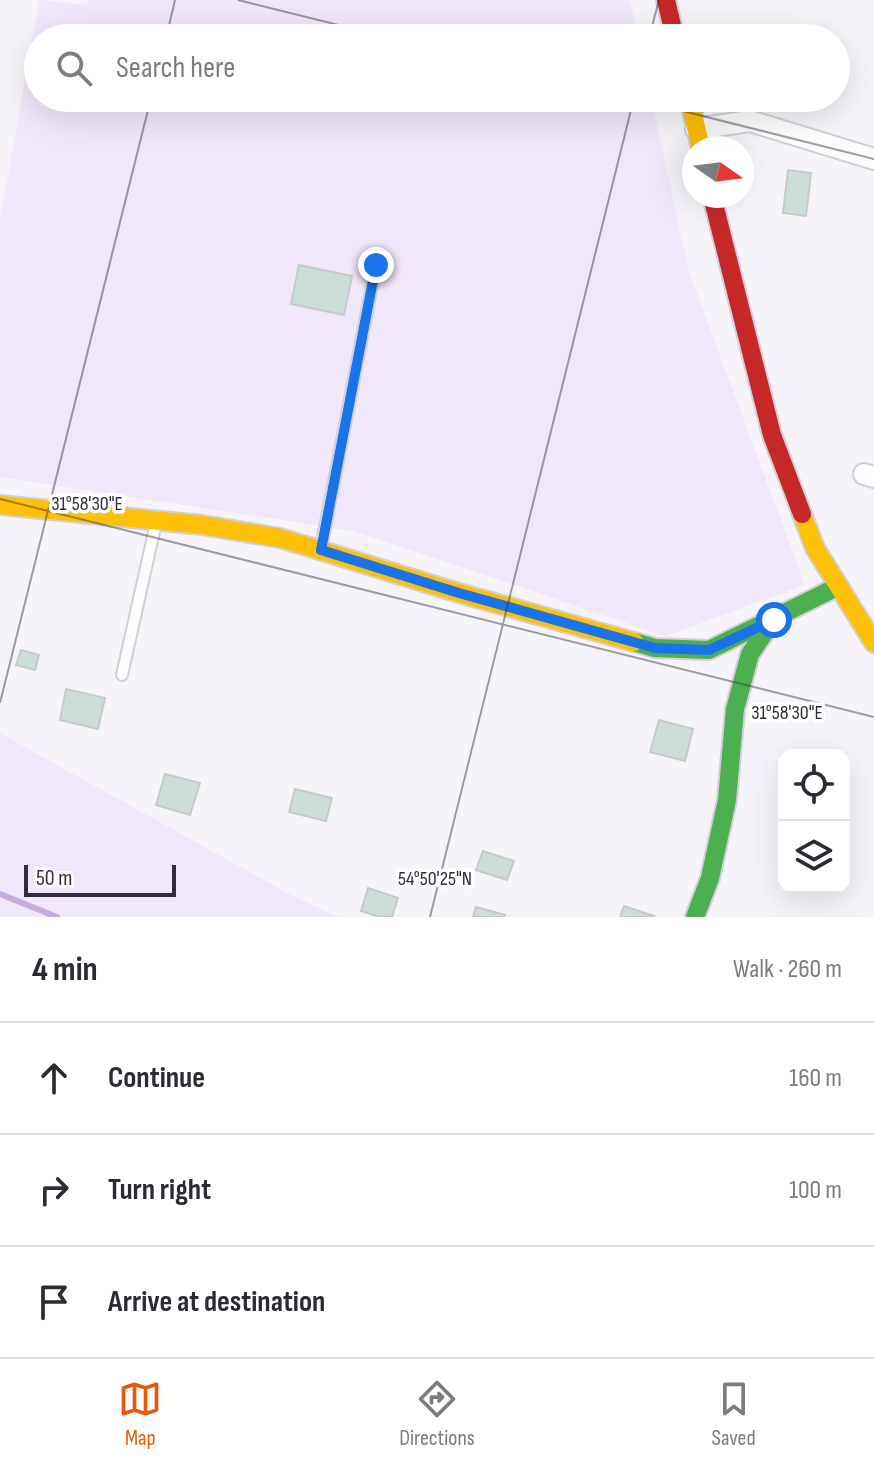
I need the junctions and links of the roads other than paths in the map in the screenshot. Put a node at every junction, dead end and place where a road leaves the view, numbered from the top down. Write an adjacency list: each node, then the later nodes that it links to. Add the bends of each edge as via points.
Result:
1 (666, 0): 2 (street)
2 (672, 24)
3 (692, 112): 4 (street)
4 (698, 136)
5 (705, 136): 6 (street, via 750,121)
6 (874, 159)
7 (715, 208): 12 (street, via 772,435 815,548)
8 (376, 265): 11 (lane)
9 (0, 505): 10 (street)
10 (156, 521): 11 (street, via 280,538); 15 (lane)
11 (321, 550): 13 (street, via 655,648 709,650)
12 (837, 587): 13 (street); 14 (street)
13 (774, 620): 16 (street, via 750,654 735,709 727,800 710,878)
14 (874, 643)
15 (122, 675)
16 (695, 917)

